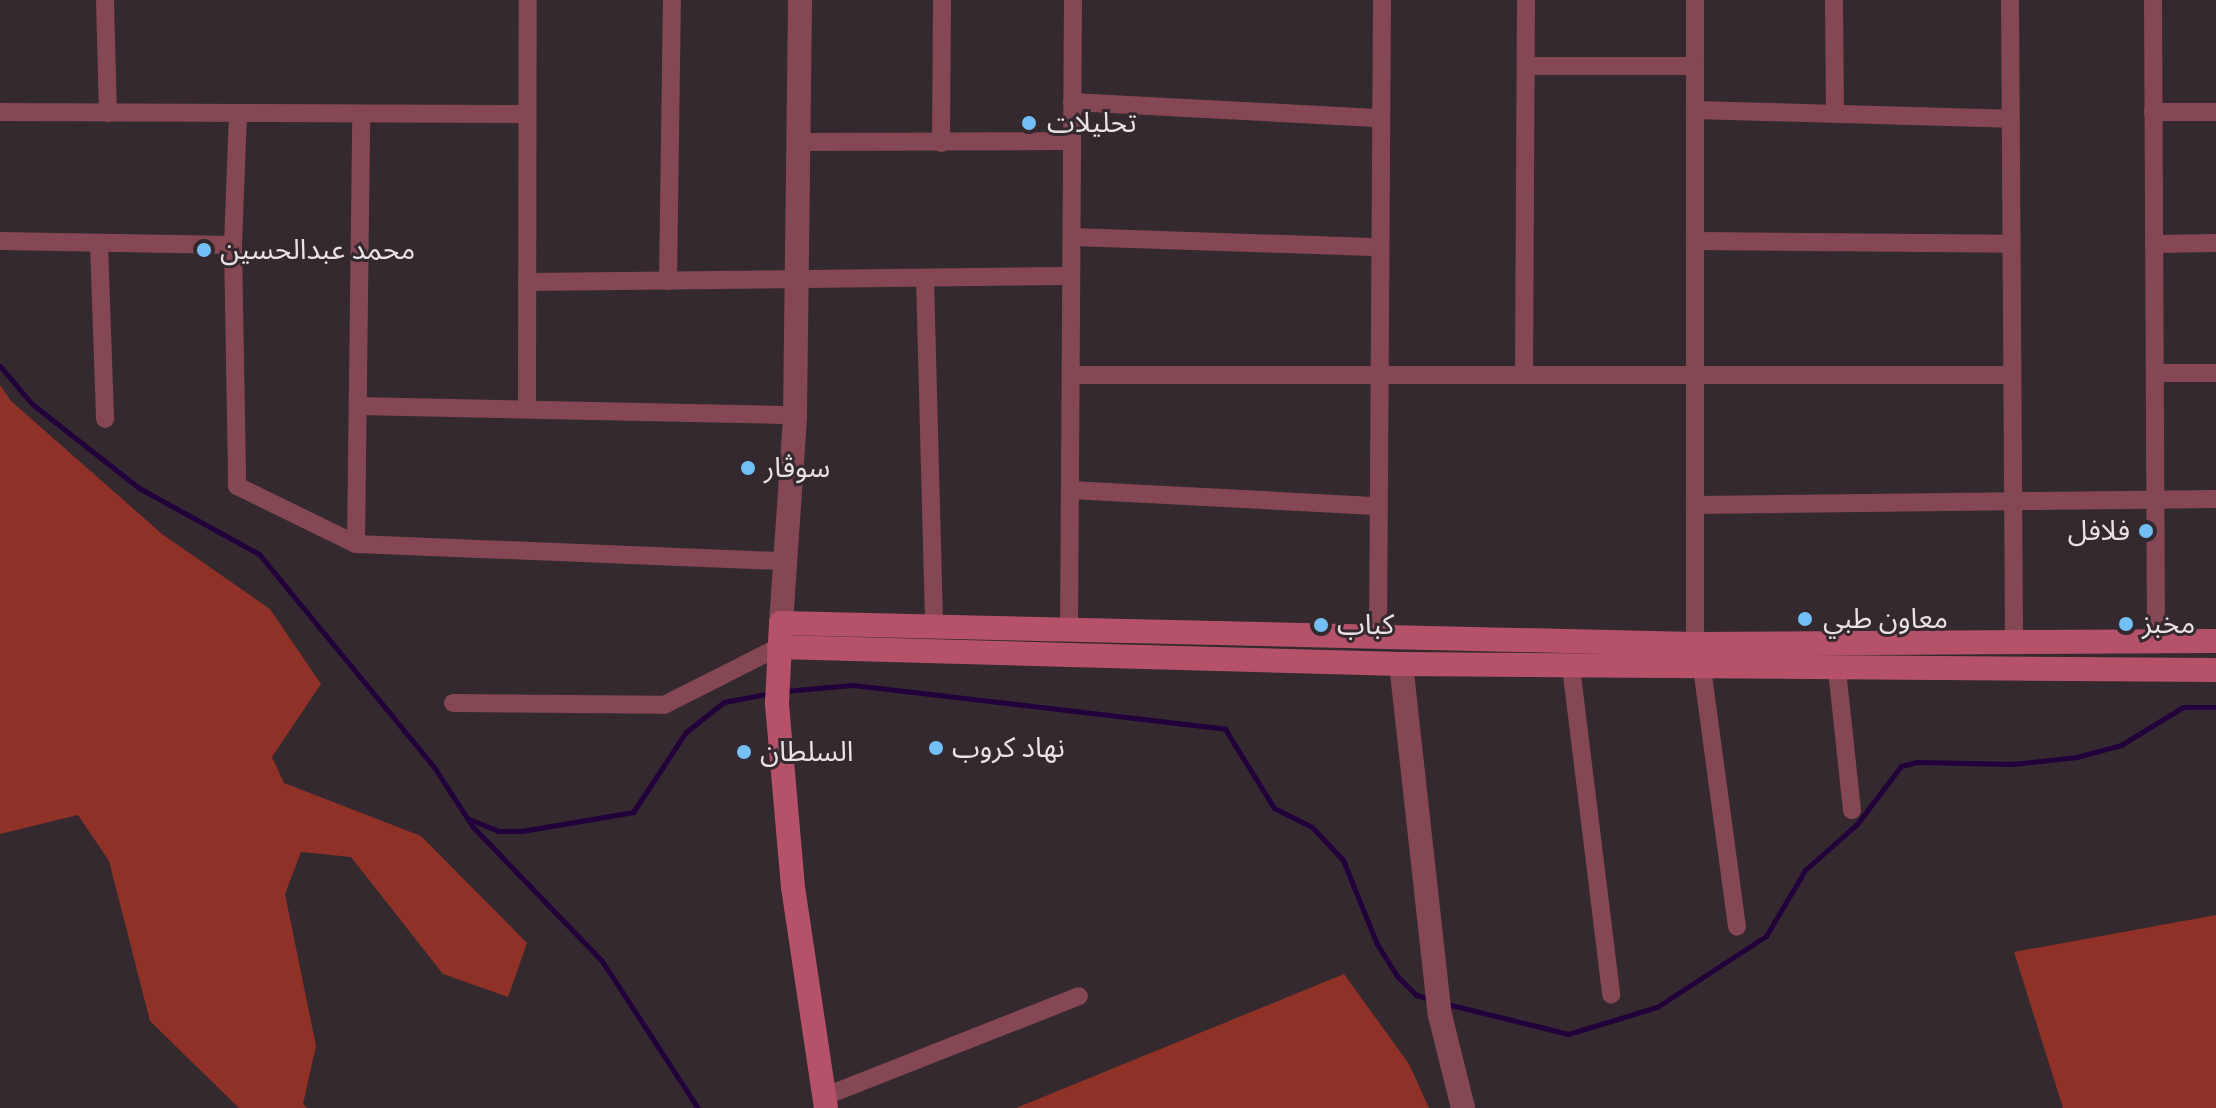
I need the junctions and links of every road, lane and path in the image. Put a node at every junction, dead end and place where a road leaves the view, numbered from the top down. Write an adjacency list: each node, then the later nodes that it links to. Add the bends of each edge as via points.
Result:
1 (105, 0): 20 (street)
2 (528, 0): 23 (street)
3 (672, 0): 41 (street)
4 (800, 0): 28 (street)
5 (942, 0): 29 (street)
6 (1073, 0): 15 (street)
7 (1382, 0): 25 (street)
8 (1526, 0): 13 (street)
9 (1695, 0): 14 (street)
10 (1834, 0): 24 (street)
11 (2010, 0): 26 (street)
12 (2153, 0): 18 (street)
13 (1526, 66): 14 (street); 48 (street)
14 (1695, 66): 16 (street)
15 (1072, 102): 25 (street); 27 (street)
16 (1695, 110): 24 (street); 32 (street)
17 (0, 112): 20 (street)
18 (2153, 112): 19 (street); 35 (street)
19 (2216, 112)
20 (108, 113): 21 (street)
21 (238, 114): 22 (street); 37 (street)
22 (361, 114): 23 (street); 51 (street)
23 (527, 114): 43 (street)
24 (1835, 114): 26 (street)
25 (1381, 118): 38 (street)
26 (2010, 119): 34 (street)
27 (1072, 141): 29 (street); 30 (street)
28 (799, 142): 29 (street); 42 (street)
29 (941, 143)
30 (1072, 237): 38 (street); 39 (street)
31 (0, 241): 36 (street)
32 (1695, 241): 34 (street); 49 (street)
33 (2216, 243): 35 (street)
34 (2011, 244): 50 (street)
35 (2154, 244): 44 (street)
36 (99, 245): 37 (street); 54 (street)
37 (233, 245): 61 (street, via 237,486)
38 (1380, 247): 47 (street)
39 (1071, 276): 40 (street); 46 (street)
40 (925, 278): 42 (street); 65 (street)
41 (668, 281): 42 (street); 43 (street)
42 (796, 281): 53 (street)
43 (527, 282): 52 (street)
44 (2155, 373): 45 (street); 56 (street)
45 (2216, 373)
46 (1073, 375): 47 (street); 55 (street)
47 (1379, 375): 48 (street); 60 (street)
48 (1524, 375): 49 (street)
49 (1696, 375): 50 (street); 59 (street)
50 (2012, 375): 58 (street)
51 (358, 406): 52 (street); 61 (street)
52 (527, 409): 53 (street)
53 (795, 415): 62 (street)
54 (105, 419)
55 (1070, 490): 60 (street); 63 (street)
56 (2156, 499): 57 (street); 58 (street); 68 (street)
57 (2216, 499)
58 (2013, 500): 59 (street); 67 (street)
59 (1695, 505): 71 (street)
60 (1379, 506): 66 (street)
61 (356, 544): 62 (street)
62 (787, 561): 64 (street)
63 (1069, 632): 65 (main road); 66 (main road)
64 (780, 635): 65 (main road); 78 (street, via 664,705); 83 (main road, via 777,691 798,940)
65 (919, 635): 72 (main road)
66 (1378, 637): 71 (main road)
67 (2014, 641): 68 (main road); 70 (main road)
68 (2156, 641): 69 (main road)
69 (2216, 641)
70 (1795, 643): 71 (main road); 75 (main road)
71 (1695, 644)
72 (1401, 664): 73 (main road); 84 (street, via 1440,1015)
73 (1571, 667): 74 (main road); 81 (street)
74 (1702, 668): 75 (main road); 80 (street)
75 (1796, 670): 76 (main road)
76 (1837, 670): 77 (main road); 79 (street)
77 (2216, 670)
78 (453, 703)
79 (1852, 810)
80 (1737, 927)
81 (1611, 995)
82 (1079, 996): 83 (street)
83 (825, 1102)
84 (1463, 1108)

